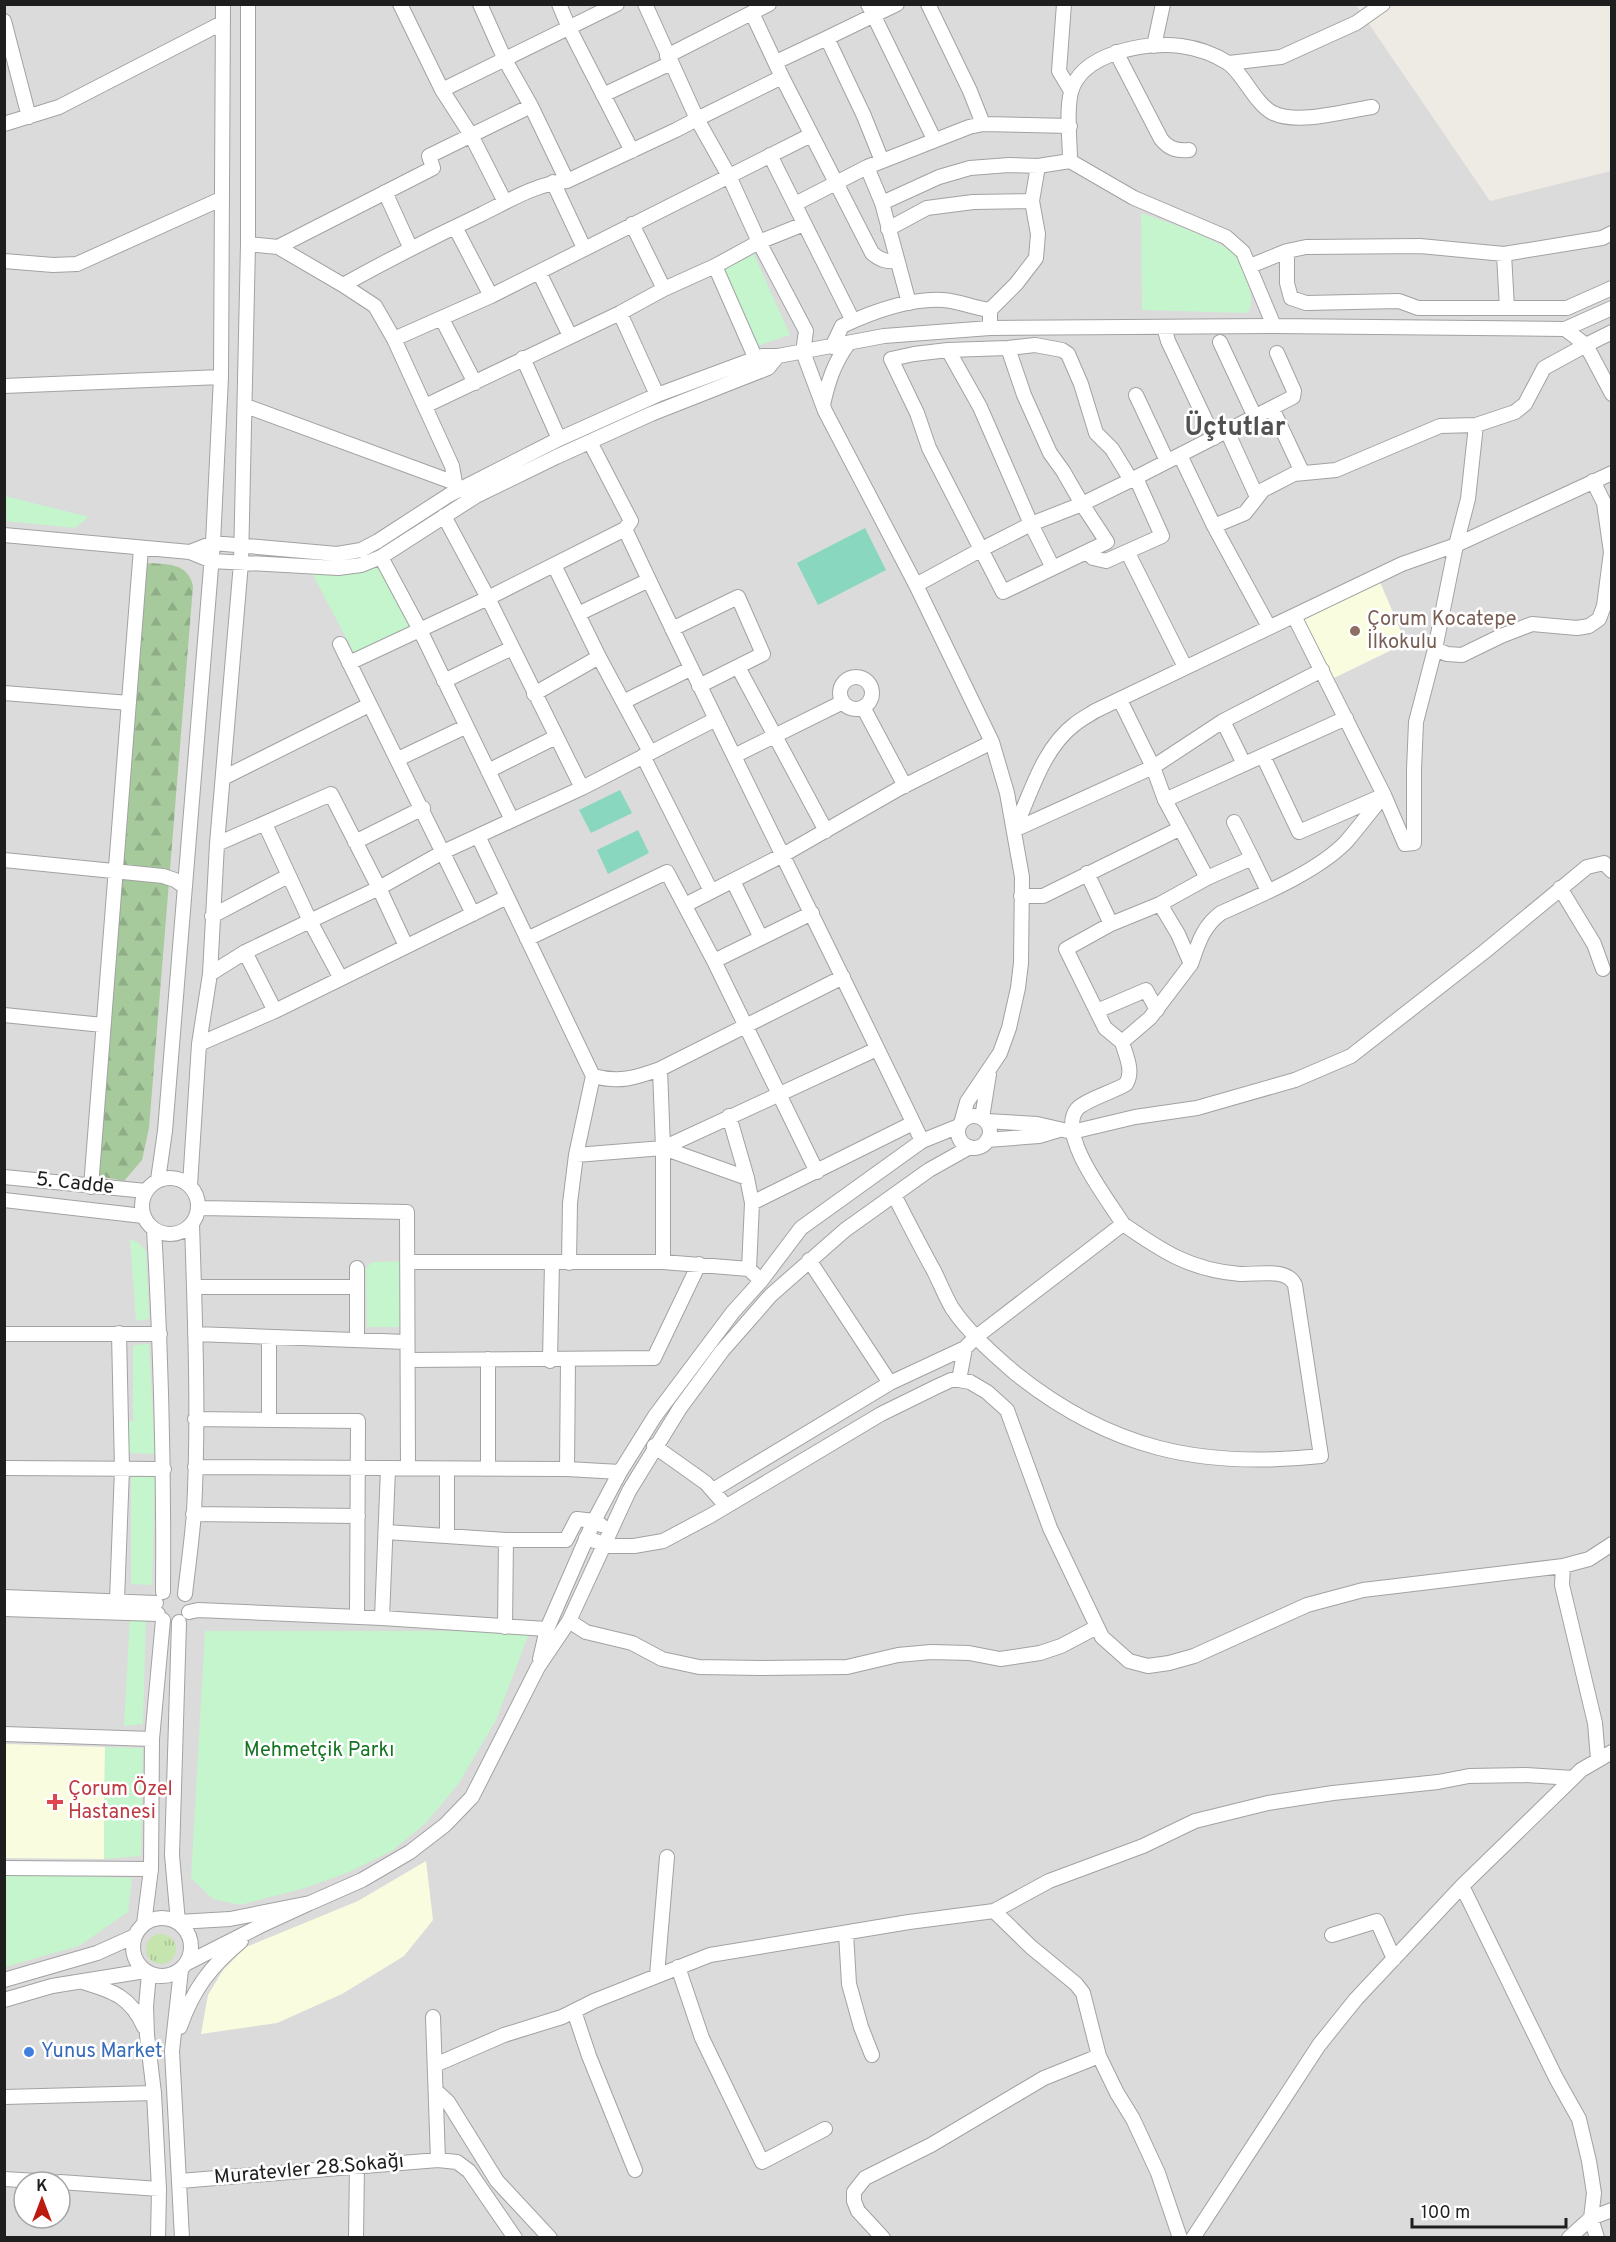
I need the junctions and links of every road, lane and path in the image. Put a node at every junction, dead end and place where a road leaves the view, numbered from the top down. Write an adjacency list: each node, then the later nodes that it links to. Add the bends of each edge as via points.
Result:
1 (223, 4): 18 (street)
2 (248, 4): 64 (street)
3 (400, 4): 28 (street)
4 (497, 4): 14 (street)
5 (559, 4): 19 (street)
6 (617, 4): 19 (street)
7 (645, 4): 23 (street)
8 (769, 4): 16 (street)
9 (897, 4): 15 (street)
10 (928, 4): 36 (street)
11 (1065, 4): 29 (street, via 1059,71)
12 (1163, 4): 21 (street)
13 (1383, 4): 26 (street, via 1356,23 1281,57)
14 (482, 8): 24 (street)
15 (871, 10): 20 (street); 40 (street)
16 (752, 13): 23 (street); 25 (street)
17 (4, 21): 33 (street)
18 (222, 23): 33 (street, via 59,107); 53 (street)
19 (569, 28): 24 (street); 30 (street)
20 (827, 38): 25 (street); 44 (street)
21 (1154, 46): 22 (street); 26 (street, via 1179,45)
22 (1116, 52): 29 (street, via 1091,65); 41 (street, via 1161,139 1167,147)
23 (669, 59): 30 (street); 34 (street)
24 (504, 60): 28 (street); 31 (street)
25 (776, 62): 27 (street)
26 (1229, 63): 32 (street, via 1272,113 1297,118)
27 (782, 77): 34 (street); 39 (street)
28 (442, 90): 38 (street)
29 (1071, 91): 37 (street)
30 (603, 95): 42 (street)
31 (531, 106): 38 (street); 49 (street)
32 (1372, 107)
33 (29, 117): 35 (street)
34 (697, 119): 42 (street); 48 (street)
35 (4, 124)
36 (983, 124): 37 (street); 40 (street)
37 (1070, 126): 45 (street)
38 (471, 135): 52 (street, via 429,156 433,168); 55 (street)
39 (811, 135): 43 (street); 51 (street)
40 (934, 140): 44 (street)
41 (1189, 150)
42 (632, 151): 49 (street)
43 (770, 155): 48 (street); 57 (street)
44 (882, 161): 47 (street)
45 (1070, 161): 46 (street); 73 (street, via 1134,198 1226,237 1243,252)
46 (1038, 166): 54 (street); 56 (street, via 970,168 939,177)
47 (867, 167): 51 (street); 56 (street)
48 (729, 176): 58 (street); 63 (street)
49 (567, 181): 50 (street)
50 (552, 182): 55 (street); 66 (street)
51 (836, 183): 57 (street); 71 (street, via 872,253 879,259)
52 (385, 192): 65 (street); 67 (street)
53 (221, 199): 70 (street, via 77,264); 107 (street)
54 (1032, 201): 61 (street, via 927,208); 83 (street, via 1038,234 1036,258)
55 (505, 202): 60 (street)
56 (882, 203): 61 (street)
57 (795, 204): 59 (street)
58 (632, 224): 66 (street); 77 (street)
59 (804, 224): 63 (street); 86 (street)
60 (455, 227): 67 (street); 78 (street)
61 (888, 229): 71 (street)
62 (1611, 234): 69 (street)
63 (759, 243): 72 (street); 102 (street, via 806,331)
64 (248, 244): 65 (street); 114 (street)
65 (279, 247): 75 (street)
66 (584, 248): 74 (street)
67 (411, 249): 75 (street)
68 (1287, 251): 69 (street, via 1420,246); 73 (street); 80 (street, via 1291,298 1306,303 1399,301 1418,308)
69 (1504, 254): 80 (street)
70 (4, 261)
71 (897, 261): 79 (street)
72 (715, 266): 77 (street); 105 (street)
73 (1250, 266): 87 (street)
74 (539, 272): 78 (street); 93 (street)
75 (343, 285): 94 (street, via 375,306)
76 (1611, 288): 81 (street)
77 (664, 289): 84 (street)
78 (491, 296): 85 (street)
79 (909, 303): 83 (street, via 944,300); 86 (street)
80 (1507, 308): 81 (street)
81 (1567, 308): 91 (street)
82 (1611, 308): 91 (street)
83 (990, 310): 89 (street)
84 (620, 313): 93 (street); 111 (street)
85 (442, 319): 94 (street); 108 (street)
86 (853, 321): 99 (street, via 842,326)
87 (1274, 326): 88 (street); 91 (street)
88 (1164, 327): 90 (street); 120 (street)
89 (990, 328): 90 (street); 96 (street, via 893,335)
90 (1035, 328): 97 (street)
91 (1565, 329): 98 (street)
92 (1611, 332): 98 (street)
93 (570, 336): 106 (street)
94 (394, 339): 115 (street)
95 (1220, 342): 117 (street)
96 (848, 344): 99 (street); 113 (street, via 830,376)
97 (1035, 345): 100 (street); 126 (street, via 1068,354 1096,433)
98 (1586, 345): 110 (street); 118 (street, via 1544,368 1525,404 1515,412)
99 (832, 347): 102 (street)
100 (1008, 348): 101 (street); 131 (street, via 1050,453)
101 (948, 350): 133 (street, via 980,407); 141 (street, via 891,359 929,448)
102 (803, 352): 104 (street); 113 (street)
103 (1277, 353): 116 (street, via 1294,391 1293,397)
104 (778, 356): 105 (street); 122 (street, via 768,368)
105 (754, 357): 111 (street)
106 (523, 358): 108 (street); 121 (street)
107 (221, 377): 109 (street); 137 (street)
108 (475, 382): 115 (street)
109 (4, 386)
110 (1611, 393)
111 (657, 395): 121 (street)
112 (1136, 395): 123 (street)
113 (823, 405): 151 (street)
114 (246, 406): 128 (street); 138 (street)
115 (425, 406): 128 (street)
116 (1272, 408): 117 (street); 124 (street)
117 (1255, 417): 119 (street)
118 (1476, 424): 124 (street, via 1440,426 1336,470); 139 (street, via 1468,499)
119 (1227, 431): 120 (street); 129 (street)
120 (1214, 438): 123 (street)
121 (559, 439): 128 (street)
122 (590, 442): 132 (street, via 476,496); 135 (street, via 631,521)
123 (1173, 458): 126 (street); 134 (street)
124 (1302, 472): 129 (street, via 1281,479)
125 (1611, 472): 127 (street)
126 (1134, 479): 131 (street); 144 (street, via 1162,537)
127 (1593, 481): 130 (street); 139 (street)
128 (457, 486): 138 (street, via 378,542 353,552)
129 (1257, 497): 134 (street, via 1245,513)
130 (1608, 502): 160 (street, via 1611,552 1599,619 1577,628 1532,624 1462,655)
131 (1082, 504): 133 (street); 143 (street, via 1107,542)
132 (444, 516): 145 (street); 152 (street)
133 (1031, 524): 141 (street); 149 (street)
134 (1214, 526): 155 (street)
135 (625, 529): 148 (street); 150 (street)
136 (4, 535): 140 (street)
137 (213, 543): 138 (street); 142 (street); 146 (street)
138 (241, 545): 147 (street)
139 (1456, 545): 154 (street, via 1402,564); 160 (street)
140 (141, 548): 142 (street); 174 (street)
141 (982, 549): 149 (street, via 1003,592); 151 (street)
142 (190, 552): 146 (street)
143 (1087, 552): 144 (street, via 1106,561); 149 (street)
144 (1128, 553): 164 (street)
145 (381, 557): 147 (street, via 338,568); 157 (street)
146 (212, 561): 147 (street); 216 (street)
147 (241, 563): 191 (street)
148 (554, 565): 152 (street); 153 (street)
149 (1053, 568)
150 (649, 580): 153 (street); 156 (street)
151 (916, 585): 183 (street)
152 (488, 598): 157 (street); 159 (street)
153 (578, 614): 161 (street)
154 (1294, 616): 155 (street); 166 (street)
155 (1269, 627): 164 (street)
156 (672, 629): 163 (street, via 738,597 763,654); 165 (street)
157 (420, 630): 162 (street); 167 (street)
158 (340, 644): 162 (street)
159 (512, 648): 167 (street); 170 (street)
160 (1436, 649): 194 (street, via 1416,722 1414,843 1405,844)
161 (599, 657): 170 (street); 172 (street)
162 (349, 663): 175 (street)
163 (738, 667): 168 (street); 181 (street)
164 (1185, 667): 171 (street)
165 (690, 669): 168 (street); 172 (street)
166 (1322, 670): 177 (street); 179 (street)
167 (444, 681): 180 (street)
168 (699, 686): 178 (street)
169 (4, 693): 174 (street)
170 (534, 694): 182 (street)
171 (1120, 700): 189 (street); 201 (street, via 1074,724 1058,742 1042,765)
172 (623, 702): 184 (street)
173 (843, 702): 176 (street, via 852,708); 176 (street, via 843,685 858,678 871,689 871,698); 181 (street)
174 (129, 703): 211 (street)
175 (369, 705): 187 (street); 191 (street)
176 (863, 707): 192 (street)
177 (1346, 718): 186 (street); 194 (street)
178 (716, 719): 184 (street); 185 (street)
179 (1223, 721): 188 (street); 189 (street)
180 (465, 727): 187 (street); 190 (street)
181 (775, 736): 185 (street); 202 (street)
182 (556, 737): 190 (street); 193 (street)
183 (992, 742): 192 (street); 201 (street)
184 (647, 754): 193 (street); 219 (street)
185 (734, 756): 207 (street)
186 (1263, 756): 188 (street); 194 (street, via 1299,832)
187 (398, 759): 196 (street)
188 (1244, 764): 195 (street)
189 (1153, 767): 195 (street); 201 (street)
190 (488, 771): 197 (street)
191 (223, 778): 205 (street)
192 (905, 786): 202 (street)
193 (582, 788): 197 (street)
194 (1384, 795): 220 (street, via 1345,843)
195 (1165, 800): 200 (street)
196 (423, 808): 204 (street); 206 (street)
197 (512, 820): 203 (street)
198 (1234, 822): 208 (street)
199 (265, 824): 204 (street, via 331,794); 205 (street); 213 (street)
200 (1179, 829): 212 (street); 214 (street)
201 (1014, 830): 221 (street)
202 (826, 831): 207 (street)
203 (478, 836): 206 (street); 222 (street)
204 (355, 842): 217 (street)
205 (217, 844): 227 (street)
206 (443, 852): 217 (street); 225 (street)
207 (783, 855): 215 (street); 226 (street)
208 (1252, 858): 214 (street); 220 (street)
209 (4, 860): 211 (street)
210 (1611, 871): 218 (street, via 1604,862 1587,867)
211 (116, 873): 216 (street, via 163,876); 244 (street)
212 (1087, 873): 221 (street, via 1043,896); 229 (street)
213 (288, 876): 227 (street); 228 (street)
214 (1207, 878): 223 (street)
215 (733, 881): 219 (street); 230 (street)
216 (185, 887): 266 (street)
217 (380, 888): 228 (street); 232 (street)
218 (1560, 888): 236 (street, via 1594,944); 257 (street, via 1351,1056 1295,1080 1197,1108)
219 (711, 891): 224 (street)
220 (1268, 891): 235 (street, via 1214,918 1203,932)
221 (1022, 896): 250 (street, via 1018,988 1009,1028)
222 (507, 897): 225 (street); 231 (street)
223 (1160, 904): 229 (street); 235 (street)
224 (685, 905): 231 (street, via 667,872); 234 (street)
225 (473, 914): 232 (street)
226 (812, 914): 230 (street); 238 (street)
227 (212, 916): 237 (street)
228 (310, 921): 233 (street); 239 (street)
229 (1111, 924): 242 (street, via 1066,948)
230 (761, 938): 234 (street)
231 (527, 939): 251 (street)
232 (406, 946): 239 (street)
233 (244, 952): 237 (street); 241 (street)
234 (714, 961): 245 (street)
235 (1191, 964): 240 (street)
236 (1603, 969)
237 (210, 974): 247 (street)
238 (843, 976): 245 (street); 248 (street)
239 (340, 977): 241 (street)
240 (1157, 1010): 242 (street, via 1146,990); 246 (street)
241 (275, 1011): 247 (street)
242 (1097, 1011): 246 (street, via 1105,1028)
243 (4, 1015): 244 (street)
244 (103, 1024): 268 (street)
245 (746, 1025): 249 (street); 252 (street)
246 (1122, 1042): 257 (street, via 1130,1078 1115,1091 1078,1107)
247 (199, 1044): 267 (street)
248 (877, 1049): 252 (street); 255 (street)
249 (660, 1069): 251 (street, via 622,1080); 261 (street)
250 (989, 1072): 254 (street); 256 (street, via 978,1082)
251 (592, 1076): 262 (street)
252 (777, 1094): 253 (street); 263 (street)
253 (729, 1116): 261 (street); 265 (street)
254 (984, 1119): 256 (street, via 972,1116); 257 (street); 258 (street, via 990,1130)
255 (913, 1123): 259 (street); 263 (street)
256 (960, 1123): 259 (street); 260 (street, via 958,1136)
257 (1065, 1131): 258 (street); 276 (street)
258 (987, 1140): 260 (street)
259 (921, 1141): 286 (street, via 801,1228)
260 (970, 1147): 270 (street)
261 (663, 1148): 262 (street); 265 (street); 282 (street)
262 (576, 1155): 281 (street)
263 (817, 1172): 272 (street)
264 (4, 1177): 268 (street, 5. Cadde)
265 (747, 1178): 272 (street)
266 (158, 1180): 267 (street, via 175,1178); 269 (street)
267 (190, 1185): 273 (street)
268 (91, 1187): 269 (street, 5. Cadde)
269 (146, 1191): 274 (street)
270 (894, 1195): 278 (street); 294 (street, via 953,1308)
271 (4, 1200): 274 (street, 5. Cadde)
272 (752, 1203): 285 (street)
273 (199, 1208): 275 (street); 279 (street, via 406,1212)
274 (143, 1215): 277 (street)
275 (192, 1224): 277 (street, via 178,1233); 287 (street)
276 (1123, 1224): 294 (street); 294 (street, via 1189,1263 1227,1272 1283,1274 1292,1279 1321,1456 1282,1461 1233,1460 1137,1442 1062,1407)
277 (154, 1229): 291 (street)
278 (809, 1260): 303 (street); 306 (street, via 771,1295 722,1351)
279 (408, 1262): 280 (street); 296 (street)
280 (552, 1262): 281 (street); 300 (street)
281 (569, 1263): 282 (street)
282 (663, 1263): 283 (street)
283 (699, 1264): 285 (street); 301 (street, via 654,1358)
284 (357, 1268): 288 (street)
285 (749, 1269): 286 (street)
286 (761, 1281): 317 (street, via 690,1367)
287 (194, 1287): 288 (street); 292 (street)
288 (356, 1287): 295 (street)
289 (119, 1333): 290 (street); 291 (street); 311 (street)
290 (4, 1334)
291 (160, 1334): 312 (street)
292 (195, 1334): 293 (street); 304 (street)
293 (269, 1337): 295 (street); 305 (street)
294 (976, 1337): 297 (street)
295 (357, 1340): 296 (street)
296 (407, 1342): 299 (street)
297 (965, 1348): 302 (street); 303 (street)
298 (488, 1359): 299 (street); 300 (street); 315 (street)
299 (408, 1360): 310 (street)
300 (550, 1360): 301 (street)
301 (568, 1360): 316 (street)
302 (959, 1380): 319 (street, via 936,1386 881,1414); 340 (street, via 987,1392 1007,1410 1050,1528)
303 (890, 1383): 318 (street)
304 (195, 1419): 305 (street); 307 (street)
305 (269, 1420): 309 (street, via 358,1421)
306 (654, 1446): 318 (street); 323 (street)
307 (195, 1467): 309 (street); 320 (street)
308 (4, 1468): 311 (street)
309 (358, 1468): 313 (street); 321 (street)
310 (408, 1468): 313 (street); 314 (street)
311 (122, 1469): 312 (street); 333 (street)
312 (164, 1469): 334 (street)
313 (388, 1469): 324 (street)
314 (447, 1469): 315 (street); 325 (street)
315 (488, 1469): 316 (street)
316 (567, 1469): 317 (street)
317 (620, 1472): 322 (street)
318 (713, 1490): 319 (street)
319 (726, 1506): 329 (street, via 663,1541 634,1546)
320 (194, 1514): 321 (street); 331 (street)
321 (358, 1516): 337 (street)
322 (594, 1521): 323 (street); 326 (street); 327 (street, via 577,1519 566,1540)
323 (610, 1530): 329 (street)
324 (386, 1532): 325 (street); 338 (street)
325 (447, 1535): 327 (street)
326 (586, 1538): 329 (street); 342 (street)
327 (506, 1540): 341 (street)
328 (1611, 1544): 330 (street, via 1589,1559)
329 (603, 1545): 339 (street)
330 (1563, 1566): 340 (street, via 1364,1590 1307,1605 1194,1656 1148,1666 1129,1661 1102,1637); 347 (street, via 1564,1601 1595,1723)
331 (185, 1594): 334 (street, via 174,1589); 336 (street, via 189,1602)
332 (4, 1597): 333 (street)
333 (117, 1600): 334 (street)
334 (160, 1607): 335 (street); 336 (street, via 171,1623); 345 (street)
335 (4, 1609)
336 (184, 1617): 337 (street, via 198,1610); 355 (street, via 172,1855)
337 (357, 1617): 338 (street)
338 (382, 1618): 341 (street)
339 (569, 1621): 340 (street, via 586,1632 632,1643 662,1659 699,1667 761,1668 847,1667 898,1654 969,1653 1000,1659 1061,1646); 343 (street)
340 (1097, 1626)
341 (505, 1627): 342 (street)
342 (547, 1629): 343 (street)
343 (538, 1667): 353 (street, via 472,1797 445,1825 410,1852 362,1880)
344 (4, 1734): 345 (street)
345 (152, 1739): 351 (street)
346 (1611, 1752): 347 (street)
347 (1598, 1759): 348 (street)
348 (1573, 1778): 352 (street); 354 (street, via 1469,1776 1268,1803 1195,1821 1143,1846 1049,1881)
349 (667, 1857): 365 (street)
350 (4, 1868): 351 (street)
351 (151, 1869): 356 (street)
352 (1462, 1886): 361 (street); 387 (street, via 1579,2119 1594,2193)
353 (310, 1903): 355 (street, via 230,1919); 357 (street)
354 (994, 1911): 358 (street); 374 (street, via 1083,1993)
355 (178, 1922): 356 (street, via 161,1918); 362 (street, via 191,1940 192,1948)
356 (144, 1924): 360 (street)
357 (260, 1926): 362 (street); 372 (street, via 216,1962 202,1981)
358 (846, 1933): 363 (street, via 710,1955); 373 (street, via 849,1984)
359 (1332, 1935): 361 (street, via 1377,1921)
360 (135, 1936): 364 (street, via 135,1959); 366 (street, via 97,1953)
361 (1394, 1959): 395 (street, via 1319,2045)
362 (184, 1966): 364 (street, via 169,1976); 372 (street)
363 (678, 1967): 365 (street); 379 (street, via 702,2038 762,2162)
364 (147, 1972): 367 (street); 371 (street)
365 (657, 1975): 369 (street)
366 (4, 1980)
367 (78, 1981): 368 (street); 371 (street, via 129,2002)
368 (4, 2000)
369 (574, 2011): 375 (street); 382 (street)
370 (433, 2017): 375 (street)
371 (147, 2035): 377 (street)
372 (172, 2051): 383 (street)
373 (872, 2055)
374 (1099, 2056): 393 (street, via 1044,2078 931,2145 865,2178 854,2192 854,2201 858,2211); 394 (street, via 1158,2173)
375 (435, 2065): 376 (street)
376 (436, 2091): 380 (street); 392 (street, via 448,2102 497,2181)
377 (154, 2092): 378 (street); 385 (street)
378 (4, 2097)
379 (825, 2128)
380 (438, 2160): 381 (street, Muratevler 28.Sokağı); 391 (street, via 457,2162 469,2171)
381 (357, 2166): 383 (street, Muratevler 28.Sokağı); 390 (street)
382 (635, 2170)
383 (180, 2181): 389 (street)
384 (72, 2183): 385 (street)
385 (159, 2188): 388 (street)
386 (1611, 2210): 387 (street)
387 (1591, 2218): 396 (street); 397 (street)
388 (158, 2238)
389 (182, 2238)
390 (356, 2238)
391 (515, 2238)
392 (550, 2238)
393 (883, 2238)
394 (1180, 2238)
395 (1193, 2238)
396 (1569, 2238)
397 (1597, 2238)

